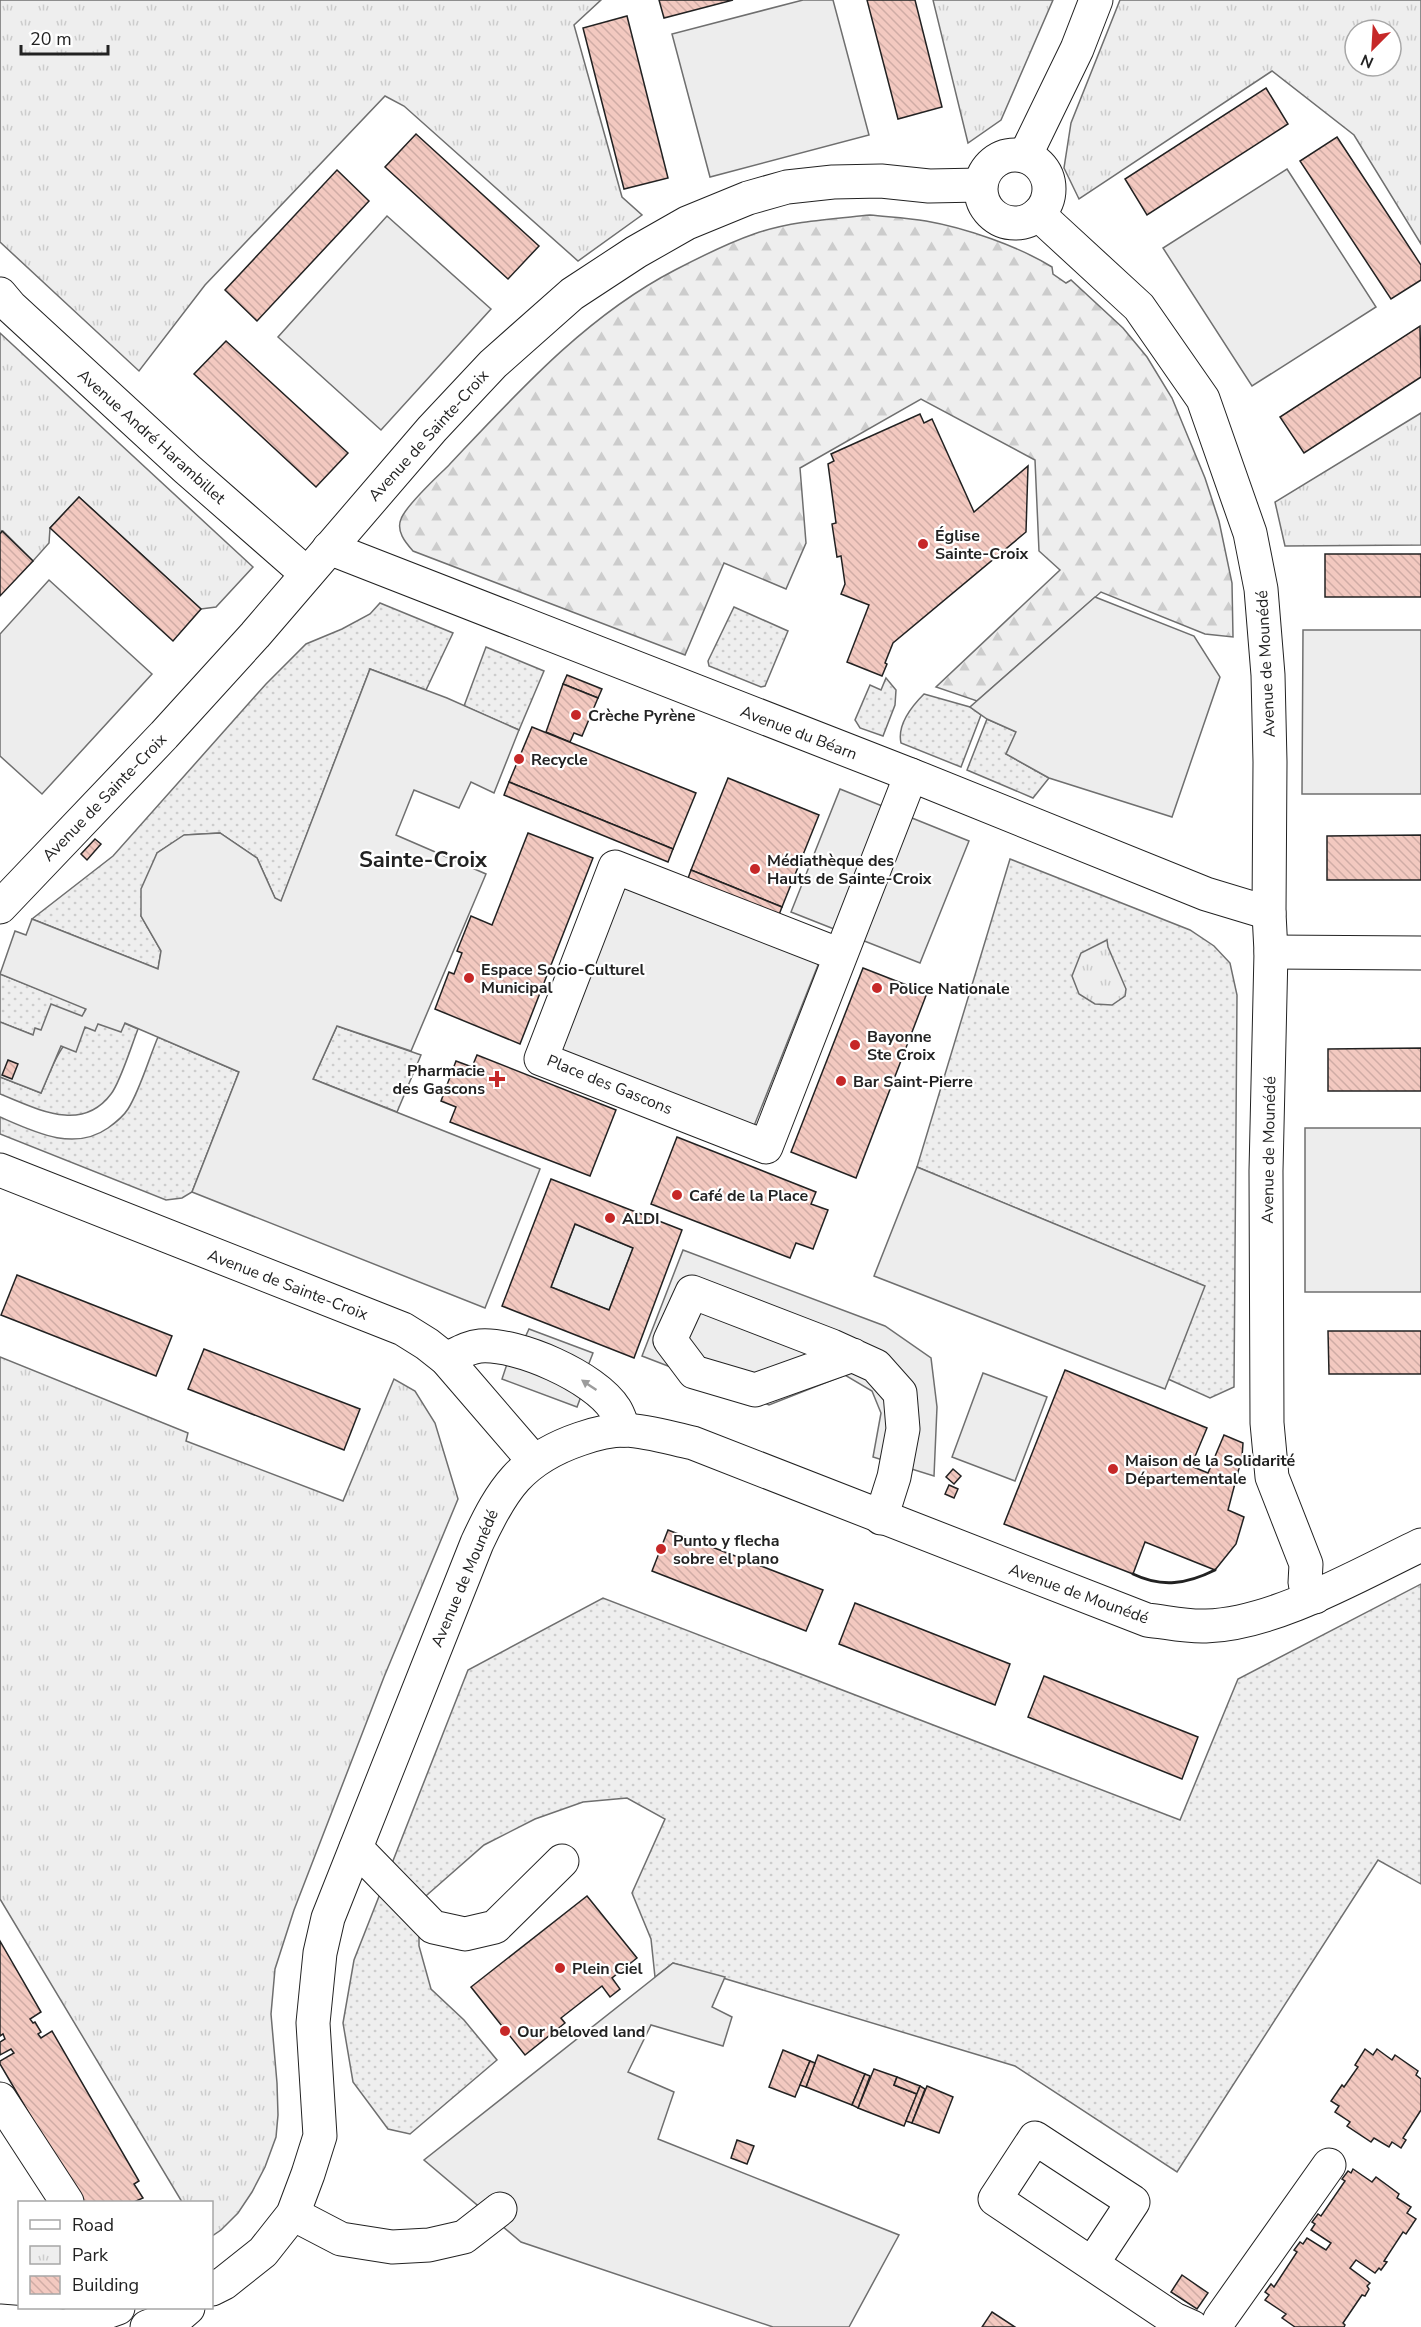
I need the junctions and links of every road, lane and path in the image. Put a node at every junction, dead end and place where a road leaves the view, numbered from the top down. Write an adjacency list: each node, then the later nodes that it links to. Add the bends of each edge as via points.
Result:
1 (1096, 0): 2 (street, via 1077,49)
2 (1025, 156): 3 (street, via 1001,157 984,173); 4 (street, via 1035,161 1048,181 1045,204)
3 (981, 184): 4 (street, via 984,205 999,219 1019,222); 6 (street, Avenue de Sainte-Croix, via 929,186 881,181 787,187 687,223 572,294 493,364)
4 (1038, 214): 10 (street, Avenue de Mounédé, via 1139,307 1203,399 1250,533 1261,589 1268,675)
5 (0, 294): 7 (street, Avenue André Harambillet, via 187,470)
6 (329, 548): 7 (street, Avenue de Sainte-Croix); 8 (street, Avenue du Béarn)
7 (307, 574): 9 (street, Avenue de Sainte-Croix, via 164,735)
8 (911, 775): 10 (street, Avenue du Béarn, via 1206,894); 13 (street, Place des Gascons)
9 (0, 907)
10 (1269, 913): 11 (street, Avenue de Mounédé)
11 (1271, 952): 12 (street); 21 (street, Avenue de Mounédé, via 1266,1171 1268,1423 1272,1477 1306,1564 1305,1582)
12 (1421, 953)
13 (840, 955): 13 (street, Place des Gascons, via 615,867 541,1059 766,1147)
14 (0, 1170): 16 (street, Avenue de Sainte-Croix, via 403,1329)
15 (853, 1356): 15 (street, via 754,1390 694,1372 670,1340 692,1292); 19 (street, via 876,1366 900,1393 903,1429)
16 (446, 1359): 17 (street, one-way to 16, via 614,1408 599,1392 551,1364 500,1346 478,1346); 18 (street, Avenue de Sainte-Croix)
17 (624, 1430): 18 (street, Avenue de Mounédé, via 582,1438); 19 (street, Avenue de Mounédé, via 693,1443)
18 (533, 1460): 22 (street, Avenue de Mounédé, via 495,1504 477,1542)
19 (881, 1518): 21 (street, Avenue de Mounédé, via 1147,1620 1207,1626 1251,1619)
20 (1421, 1545): 21 (street)
21 (1315, 1597)
22 (356, 1848): 23 (street, via 433,1927 465,1934 495,1927); 28 (street, Avenue de Mounédé, via 328,1918 320,1953 313,2023 320,2136)
23 (562, 1861)
24 (0, 2099): 26 (street)
25 (1329, 2165): 37 (street)
26 (66, 2201)
27 (500, 2209): 28 (street, via 464,2237 429,2245 392,2247 341,2239)
28 (293, 2214): 30 (street, Avenue de Mounédé, via 263,2252)
29 (1092, 2264): 36 (street)
30 (213, 2288)
31 (113, 2309): 34 (street)
32 (187, 2309): 35 (street)
33 (0, 2321): 34 (street)
34 (69, 2327)
35 (147, 2327)
36 (1192, 2327)
37 (1217, 2327)

